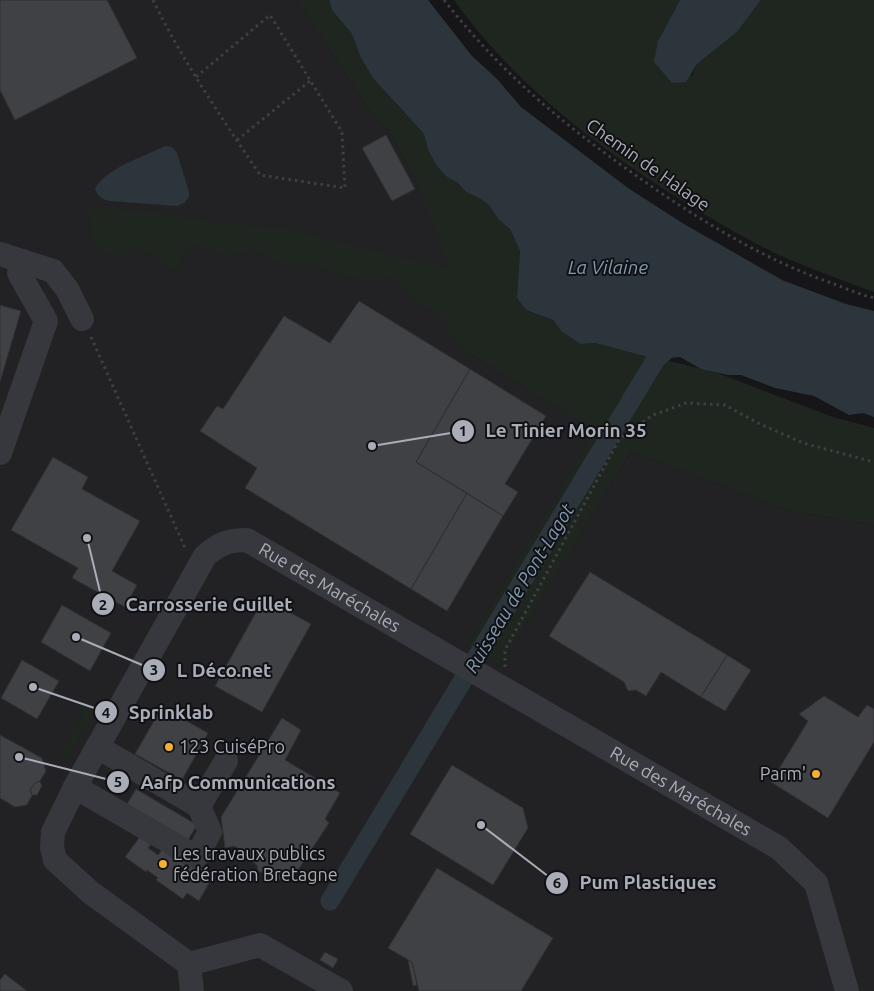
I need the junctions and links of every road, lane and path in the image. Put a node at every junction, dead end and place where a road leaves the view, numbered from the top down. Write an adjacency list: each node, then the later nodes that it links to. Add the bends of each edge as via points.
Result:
1 (153, 0): 3 (path, via 173,41)
2 (444, 0): 7 (path, Chemin de Halage, via 508,73 547,110 594,147 745,246 804,274)
3 (196, 77): 4 (path, via 270,16); 5 (path)
4 (310, 81): 5 (path); 5 (path, via 342,132 345,188 260,175)
5 (237, 140)
6 (11, 258): 8 (street, via 53,272 67,289); 9 (street, via 46,321)
7 (874, 298)
8 (82, 319)
9 (0, 453)
10 (874, 462): 11 (path, via 803,443 725,404 686,403 653,415 620,438 505,650)
11 (498, 685): 12 (street, Rue des Maréchales, via 248,540 232,540 220,544 205,556); 19 (street, Rue des Maréchales, via 778,848 816,883)
12 (97, 747): 14 (street, Rue des Maréchales); 15 (street)
13 (226, 761): 15 (street)
14 (76, 787): 15 (street, via 196,857 210,832); 16 (street, Rue des Maréchales, via 53,832 55,860 90,892)
15 (199, 806)
16 (189, 964): 17 (street); 18 (street, via 260,945)
17 (192, 991)
18 (341, 991)
19 (847, 991)

